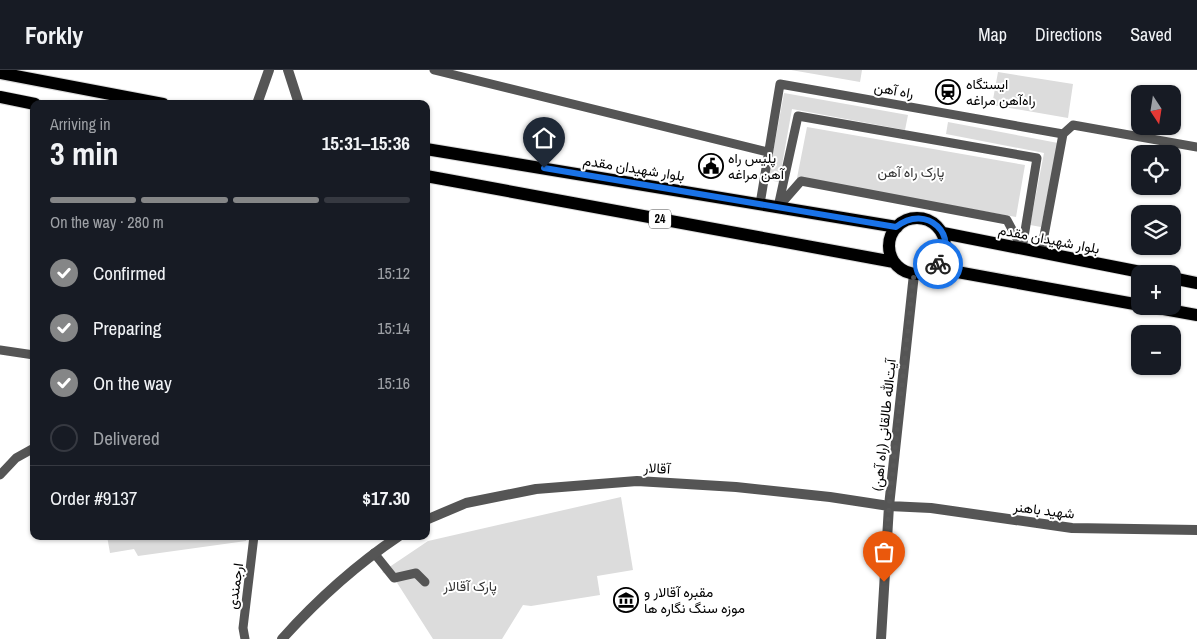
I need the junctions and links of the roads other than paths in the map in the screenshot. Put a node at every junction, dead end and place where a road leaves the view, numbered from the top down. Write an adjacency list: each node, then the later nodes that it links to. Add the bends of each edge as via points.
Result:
1 (269, 70): 7 (street)
2 (288, 70): 8 (street)
3 (434, 70): 13 (street)
4 (0, 72): 6 (main road)
5 (0, 97): 9 (main road)
6 (142, 100)
7 (258, 100)
8 (298, 100)
9 (30, 103)
10 (1063, 134): 11 (street, via 1073,125); 13 (street, راه آهن, via 780,84); 20 (street)
11 (1197, 147)
12 (430, 150): 15 (main road, بلوار شهیدان مقدم / 24)
13 (768, 152): 15 (street, راه آهن)
14 (432, 177): 21 (main road, 24)
15 (760, 204): 16 (main road, بلوار شهیدان مقدم / 24)
16 (778, 207): 17 (main road, بلوار شهیدان مقدم / 24); 19 (street, via 802,181 1007,220); 19 (street, via 798,116 1037,158)
17 (896, 227): 18 (main road, via 904,221 922,218 931,221); 21 (main road, via 890,240)
18 (943, 233): 19 (main road, بلوار شهیدان مقدم); 22 (main road, via 946,248)
19 (1022, 249): 20 (main road, بلوار شهیدان مقدم)
20 (1040, 252): 23 (main road, بلوار شهیدان مقدم)
21 (894, 262): 24 (main road, 24)
22 (935, 268): 24 (main road); 27 (main road)
23 (1131, 270)
24 (914, 274): 34 (street, (راه آهن) آیت‌الله طالقانی)
25 (1181, 280): 26 (main road)
26 (1197, 283)
27 (1131, 303)
28 (1181, 312): 29 (main road)
29 (1197, 315)
30 (0, 350): 31 (street)
31 (30, 354)
32 (30, 450): 33 (street, via 16,458)
33 (0, 475)
34 (889, 506): 35 (street, آقالار, via 736,486 637,481 536,489 466,504); 36 (street, شهید باهنر, via 931,508 1072,528); 43 (street, (راه آهن) آیت‌الله طالقانی)
35 (430, 518)
36 (1197, 530)
37 (254, 540): 41 (street, ارجمندی, via 243,628)
38 (393, 540): 39 (street)
39 (374, 553): 40 (street, via 394,578 416,573); 42 (street, via 310,608)
40 (425, 582)
41 (245, 639)
42 (282, 639)
43 (881, 639)

